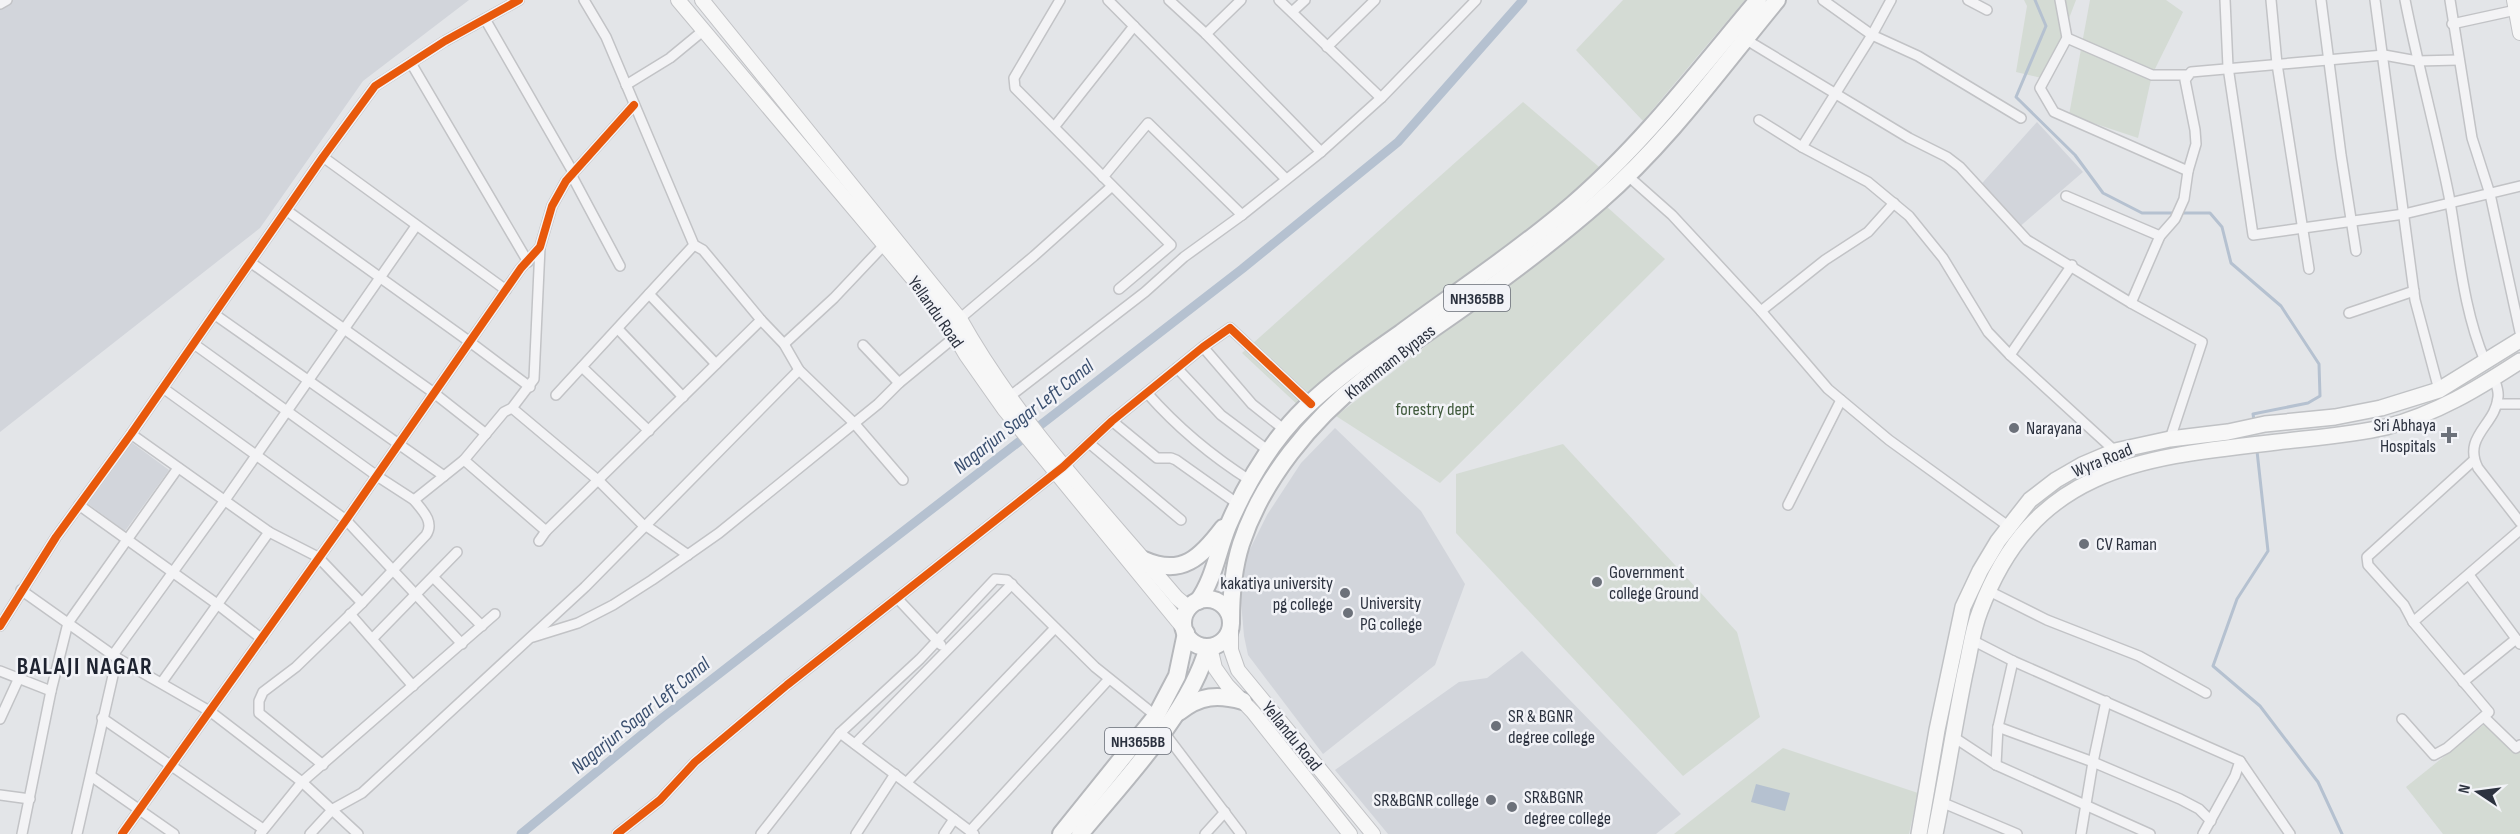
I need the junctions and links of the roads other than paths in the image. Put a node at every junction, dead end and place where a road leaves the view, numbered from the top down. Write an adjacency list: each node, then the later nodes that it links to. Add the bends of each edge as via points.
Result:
1 (7, 0): 26 (street)
2 (519, 0): 30 (street)
3 (584, 0): 48 (street, via 606,37)
4 (678, 0): 33 (main road, Yellandu Road)
5 (702, 0): 97 (main road, Yellandu Road)
6 (1060, 0): 54 (street, via 1014,78 1015,88)
7 (1108, 0): 32 (street)
8 (1169, 0): 35 (street)
9 (1241, 0): 35 (street)
10 (1280, 0): 29 (street)
11 (1305, 0): 29 (street)
12 (1375, 0): 39 (street)
13 (1476, 0): 50 (street)
14 (1758, 0): 126 (highway, Khammam Bypass / NH365BB, via 1615,164 1572,204 1348,371)
15 (1777, 0): 38 (highway, Khammam Bypass / NH365BB)
16 (1823, 0): 36 (street)
17 (1891, 0): 36 (street)
18 (1968, 0): 28 (street)
19 (2060, 0): 37 (street)
20 (2225, 0): 46 (street)
21 (2271, 0): 45 (street)
22 (2321, 0): 41 (street)
23 (2375, 0): 40 (street)
24 (2405, 0): 43 (street)
25 (2450, 0): 31 (street)
26 (0, 4)
27 (2515, 5): 31 (street); 34 (main road)
28 (1987, 10)
29 (1292, 12): 39 (street)
30 (484, 19): 44 (street); 59 (street)
31 (2452, 24): 42 (street)
32 (1134, 26): 54 (street); 62 (street)
33 (704, 30): 48 (street, via 670,58); 76 (main road, Yellandu Road)
34 (2520, 33)
35 (1206, 34): 56 (street)
36 (1872, 35): 49 (street); 52 (street, via 1918,56)
37 (2067, 38): 47 (street, via 2152,75); 58 (street, via 2040,88 2054,112)
38 (1745, 39): 49 (street); 60 (highway, Khammam Bypass / NH365BB, via 1710,85)
39 (1327, 46): 50 (street)
40 (2384, 56): 41 (street); 43 (street); 70 (street)
41 (2330, 59): 45 (street); 72 (street)
42 (2459, 60): 43 (street); 65 (street, via 2472,138)
43 (2417, 61): 67 (street)
44 (411, 63): 57 (street, via 375,86); 83 (street)
45 (2277, 64): 46 (street); 74 (street)
46 (2228, 67): 47 (street); 74 (street, via 2253,235)
47 (2187, 75): 58 (street, via 2196,144)
48 (626, 85): 51 (street)
49 (1836, 95): 55 (street); 85 (street, via 1908,138 1947,156 2027,240)
50 (1381, 98): 56 (street)
51 (634, 105): 59 (street); 77 (street)
52 (2021, 118)
53 (1759, 120): 55 (street)
54 (1054, 126): 61 (street)
55 (1802, 147): 68 (street, via 1868,182)
56 (1321, 152): 62 (street)
57 (322, 157): 69 (street); 73 (street)
58 (2188, 171): 75 (street, via 2184,199 2175,219)
59 (573, 174): 79 (street, via 552,206); 84 (street)
60 (1628, 176): 93 (street, via 1672,215); 188 (highway, Khammam Bypass / NH365BB, via 1550,244 1362,380 1319,420 1281,468 1246,530 1234,574)
61 (1102, 177): 64 (street); 71 (street, via 1148,123)
62 (1286, 179): 71 (street)
63 (2520, 186): 65 (street)
64 (1111, 187): 78 (street); 97 (street)
65 (2490, 194): 67 (street); 100 (street)
66 (2066, 196): 75 (street)
67 (2450, 202): 70 (street); 108 (street, via 2469,312)
68 (1894, 203): 93 (street, via 1868,232); 107 (street, via 1943,258 1988,332)
69 (286, 210): 82 (street); 87 (street)
70 (2404, 214): 72 (street); 90 (street)
71 (1242, 215): 81 (street)
72 (2352, 220): 74 (street); 80 (street)
73 (416, 226): 87 (street); 89 (street)
74 (2302, 227): 86 (street)
75 (2160, 236): 92 (street)
76 (885, 244): 97 (main road, Yellandu Road); 104 (street)
77 (694, 245): 91 (street); 96 (street, via 703,250)
78 (1171, 245): 81 (street); 88 (street)
79 (540, 247): 83 (street); 117 (street, via 534,379)
80 (2356, 251)
81 (1184, 257): 125 (street)
82 (250, 262): 95 (street); 98 (street)
83 (528, 262): 89 (street)
84 (620, 266)
85 (2072, 266): 92 (street); 107 (street)
86 (2309, 269)
87 (380, 277): 98 (street); 102 (street)
88 (1119, 289)
89 (506, 290): 102 (street)
90 (2414, 291): 94 (street); 119 (street)
91 (650, 294): 99 (street); 110 (street)
92 (2131, 303): 137 (street, via 2202,342)
93 (1761, 311): 124 (street)
94 (2349, 313)
95 (214, 314): 103 (street); 115 (street)
96 (760, 320): 104 (street); 110 (street)
97 (955, 327): 116 (street); 125 (main road, Yellandu Road, via 966,355)
98 (344, 329): 115 (street); 120 (street)
99 (618, 329): 111 (street); 123 (street)
100 (2520, 332)
101 (2520, 340): 108 (main road, Wyra Road)
102 (470, 342): 117 (street); 120 (street)
103 (194, 344): 118 (street); 130 (street)
104 (784, 344): 113 (street)
105 (862, 345): 116 (street)
106 (1203, 347): 112 (street); 126 (street, via 1230,328); 134 (street, via 1252,404)
107 (2010, 355): 140 (street)
108 (2485, 361): 119 (main road, Wyra Road)
109 (2520, 362): 114 (main road, Wyra Road)
110 (716, 364): 123 (street)
111 (582, 367): 122 (street); 133 (street)
112 (1177, 368): 121 (street); 141 (street, via 1221,415)
113 (799, 370): 132 (street); 160 (street)
114 (2494, 378): 127 (street); 179 (main road, Wyra Road, via 2433,412 2386,427 2171,456 2089,480 2041,513 2021,536)
115 (308, 380): 130 (street); 139 (street)
116 (899, 382): 132 (street)
117 (530, 387): 129 (street)
118 (163, 388): 135 (street); 142 (street)
119 (2439, 390): 137 (main road, Wyra Road, via 2382,408 2335,417)
120 (434, 393): 136 (street); 139 (street)
121 (1147, 393): 131 (street); 151 (street, via 1197,442)
122 (556, 394)
123 (683, 398): 133 (street)
124 (1842, 400): 156 (street); 161 (street, via 1888,440)
125 (1009, 404): 146 (main road, Yellandu Road)
126 (1311, 404): 134 (highway, Khammam Bypass / NH365BB)
127 (2497, 404): 128 (street); 144 (street, via 2478,436)
128 (2520, 404)
129 (512, 408): 136 (street); 150 (street)
130 (287, 410): 142 (street); 147 (street)
131 (1112, 421): 138 (street); 154 (street, via 1157,458 1176,460)
132 (854, 423): 149 (street); 168 (street)
133 (649, 431): 150 (street)
134 (1286, 431): 141 (highway, Khammam Bypass / NH365BB)
135 (131, 434): 145 (street); 155 (street)
136 (486, 434): 143 (street)
137 (2170, 438): 140 (main road, Wyra Road)
138 (1089, 443): 146 (street); 158 (street)
139 (398, 446): 147 (street); 148 (street)
140 (2115, 451): 161 (main road, Wyra Road, via 2056,480 2030,500)
141 (1270, 452): 151 (highway, Khammam Bypass / NH365BB)
142 (255, 456): 152 (street); 157 (street)
143 (464, 460): 148 (street); 163 (street)
144 (2474, 460): 159 (street); 186 (street, via 2367,558 2368,565 2404,605)
145 (178, 468): 152 (street); 165 (street)
146 (1059, 470): 170 (main road, Yellandu Road); 180 (street); 192 (main road, Yellandu Road)
147 (377, 476): 153 (street); 157 (street)
148 (444, 476): 153 (street)
149 (903, 480)
150 (599, 481): 160 (street); 163 (street)
151 (1251, 481): 154 (highway, Khammam Bypass / NH365BB)
152 (225, 500): 164 (street); 172 (street)
153 (414, 500): 171 (street, via 429,519 429,530)
154 (1238, 504): 170 (highway, via 1214,540 1195,559 1174,567); 183 (highway, Khammam Bypass / NH365BB, via 1207,587)
155 (79, 505): 165 (street); 176 (street)
156 (1788, 505)
157 (346, 520): 169 (street); 171 (street)
158 (1181, 520)
159 (2520, 522)
160 (644, 526): 168 (street); 194 (street)
161 (2008, 526): 177 (main road, Wyra Road)
162 (2520, 530): 173 (street)
163 (546, 531): 166 (street)
164 (269, 532): 169 (street); 182 (street)
165 (127, 541): 172 (street); 187 (street)
166 (538, 541)
167 (457, 552): 174 (street)
168 (688, 555): 194 (street, via 613,605 578,623)
169 (318, 557): 181 (street); 195 (street)
170 (1144, 560): 183 (main road, Yellandu Road)
171 (392, 571): 178 (street); 181 (street)
172 (172, 573): 182 (street); 202 (street)
173 (2469, 575): 186 (street); 198 (street)
174 (434, 578): 178 (street); 190 (street)
175 (1011, 584): 191 (street); 197 (street, via 995,579); 201 (street)
176 (21, 590): 187 (street); 189 (street)
177 (1969, 594): 179 (main road); 261 (main road, Wyra Road, via 1954,648)
178 (416, 596): 193 (street); 199 (street)
179 (1986, 596): 196 (main road, Wyra Road); 211 (street, via 2139,657)
180 (897, 598): 197 (street); 251 (street, via 695,762 660,800)
181 (362, 603): 184 (street)
182 (217, 604): 195 (street); 207 (street)
183 (1194, 605): 188 (highway, via 1213,600 1220,603); 192 (highway, NH365BB, via 1184,619)
184 (350, 614): 193 (street); 228 (street, via 296,667 263,692 258,708 259,713)
185 (495, 614): 190 (street)
186 (2412, 621): 208 (street)
187 (68, 623): 202 (street); 210 (street)
188 (1231, 624): 200 (highway, NH365BB, via 1224,641); 260 (main road, Yellandu Road, via 1231,650 1238,670)
189 (0, 626)
190 (482, 626): 199 (street)
191 (1055, 628): 205 (street); 233 (street)
192 (1185, 632): 200 (highway, via 1195,644); 219 (highway, NH365BB)
193 (373, 638): 209 (street)
194 (531, 638): 238 (street, via 362,793)
195 (262, 639): 214 (street)
196 (1972, 640): 203 (street); 222 (main road, Wyra Road)
197 (937, 641): 201 (street); 221 (street)
198 (2518, 641): 208 (street)
199 (462, 644): 209 (street)
200 (1209, 647): 212 (main road, Yellandu Road, via 1215,668); 219 (highway, NH365BB, via 1192,686)
201 (946, 651): 223 (street)
202 (115, 656): 207 (street); 216 (street)
203 (2013, 661): 213 (street); 220 (street)
204 (0, 671): 206 (street)
205 (1109, 679): 219 (street); 244 (street)
206 (18, 680): 210 (street); 218 (street)
207 (162, 682): 214 (street)
208 (2463, 682): 215 (street, via 2489,712)
209 (413, 686): 228 (street)
210 (51, 691): 235 (street)
211 (2206, 693)
212 (1243, 701): 219 (highway, via 1215,695 1203,697); 259 (main road, Yellandu Road)
213 (2106, 701): 225 (street); 226 (street)
214 (211, 712): 227 (street); 232 (street)
215 (2484, 717): 217 (street, via 2434,754); 224 (street, via 2516,748)
216 (102, 718): 227 (street); 231 (street)
217 (2402, 719)
218 (0, 720)
219 (1162, 724): 240 (street); 255 (highway, NH365BB); 256 (highway, NH365BB)
220 (1998, 727): 226 (street); 229 (street)
221 (840, 733): 223 (street); 252 (street)
222 (1952, 736): 229 (street); 236 (main road, Wyra Road)
223 (855, 744): 230 (street)
224 (2520, 745)
225 (2240, 761): 242 (street); 267 (street)
226 (2092, 762): 237 (street); 242 (street, via 2180,799)
227 (171, 765): 239 (street); 243 (street)
228 (323, 765): 232 (street)
229 (1996, 765): 237 (street)
230 (895, 774): 233 (street); 253 (street)
231 (91, 776): 239 (street); 246 (street)
232 (302, 782): 238 (street); 243 (street)
233 (907, 782): 241 (street)
234 (0, 795): 235 (street)
235 (30, 799): 245 (street)
236 (1941, 802): 262 (main road, Wyra Road); 263 (street)
237 (2087, 806): 264 (street); 265 (street)
238 (333, 809): 249 (street); 250 (street)
239 (140, 810): 247 (street); 248 (street)
240 (1225, 812): 257 (street); 258 (street)
241 (954, 819): 244 (street); 254 (street)
242 (2211, 821): 266 (street)
243 (261, 832)
244 (972, 832)
245 (22, 834)
246 (77, 834)
247 (122, 834)
248 (173, 834)
249 (310, 834)
250 (358, 834)
251 (618, 834)
252 (761, 834)
253 (856, 834)
254 (944, 834)
255 (1061, 834)
256 (1080, 834)
257 (1205, 834)
258 (1241, 834)
259 (1350, 834)
260 (1373, 834)
261 (1919, 834)
262 (1935, 834)
263 (2017, 834)
264 (2081, 834)
265 (2150, 834)
266 (2203, 834)
267 (2290, 834)

